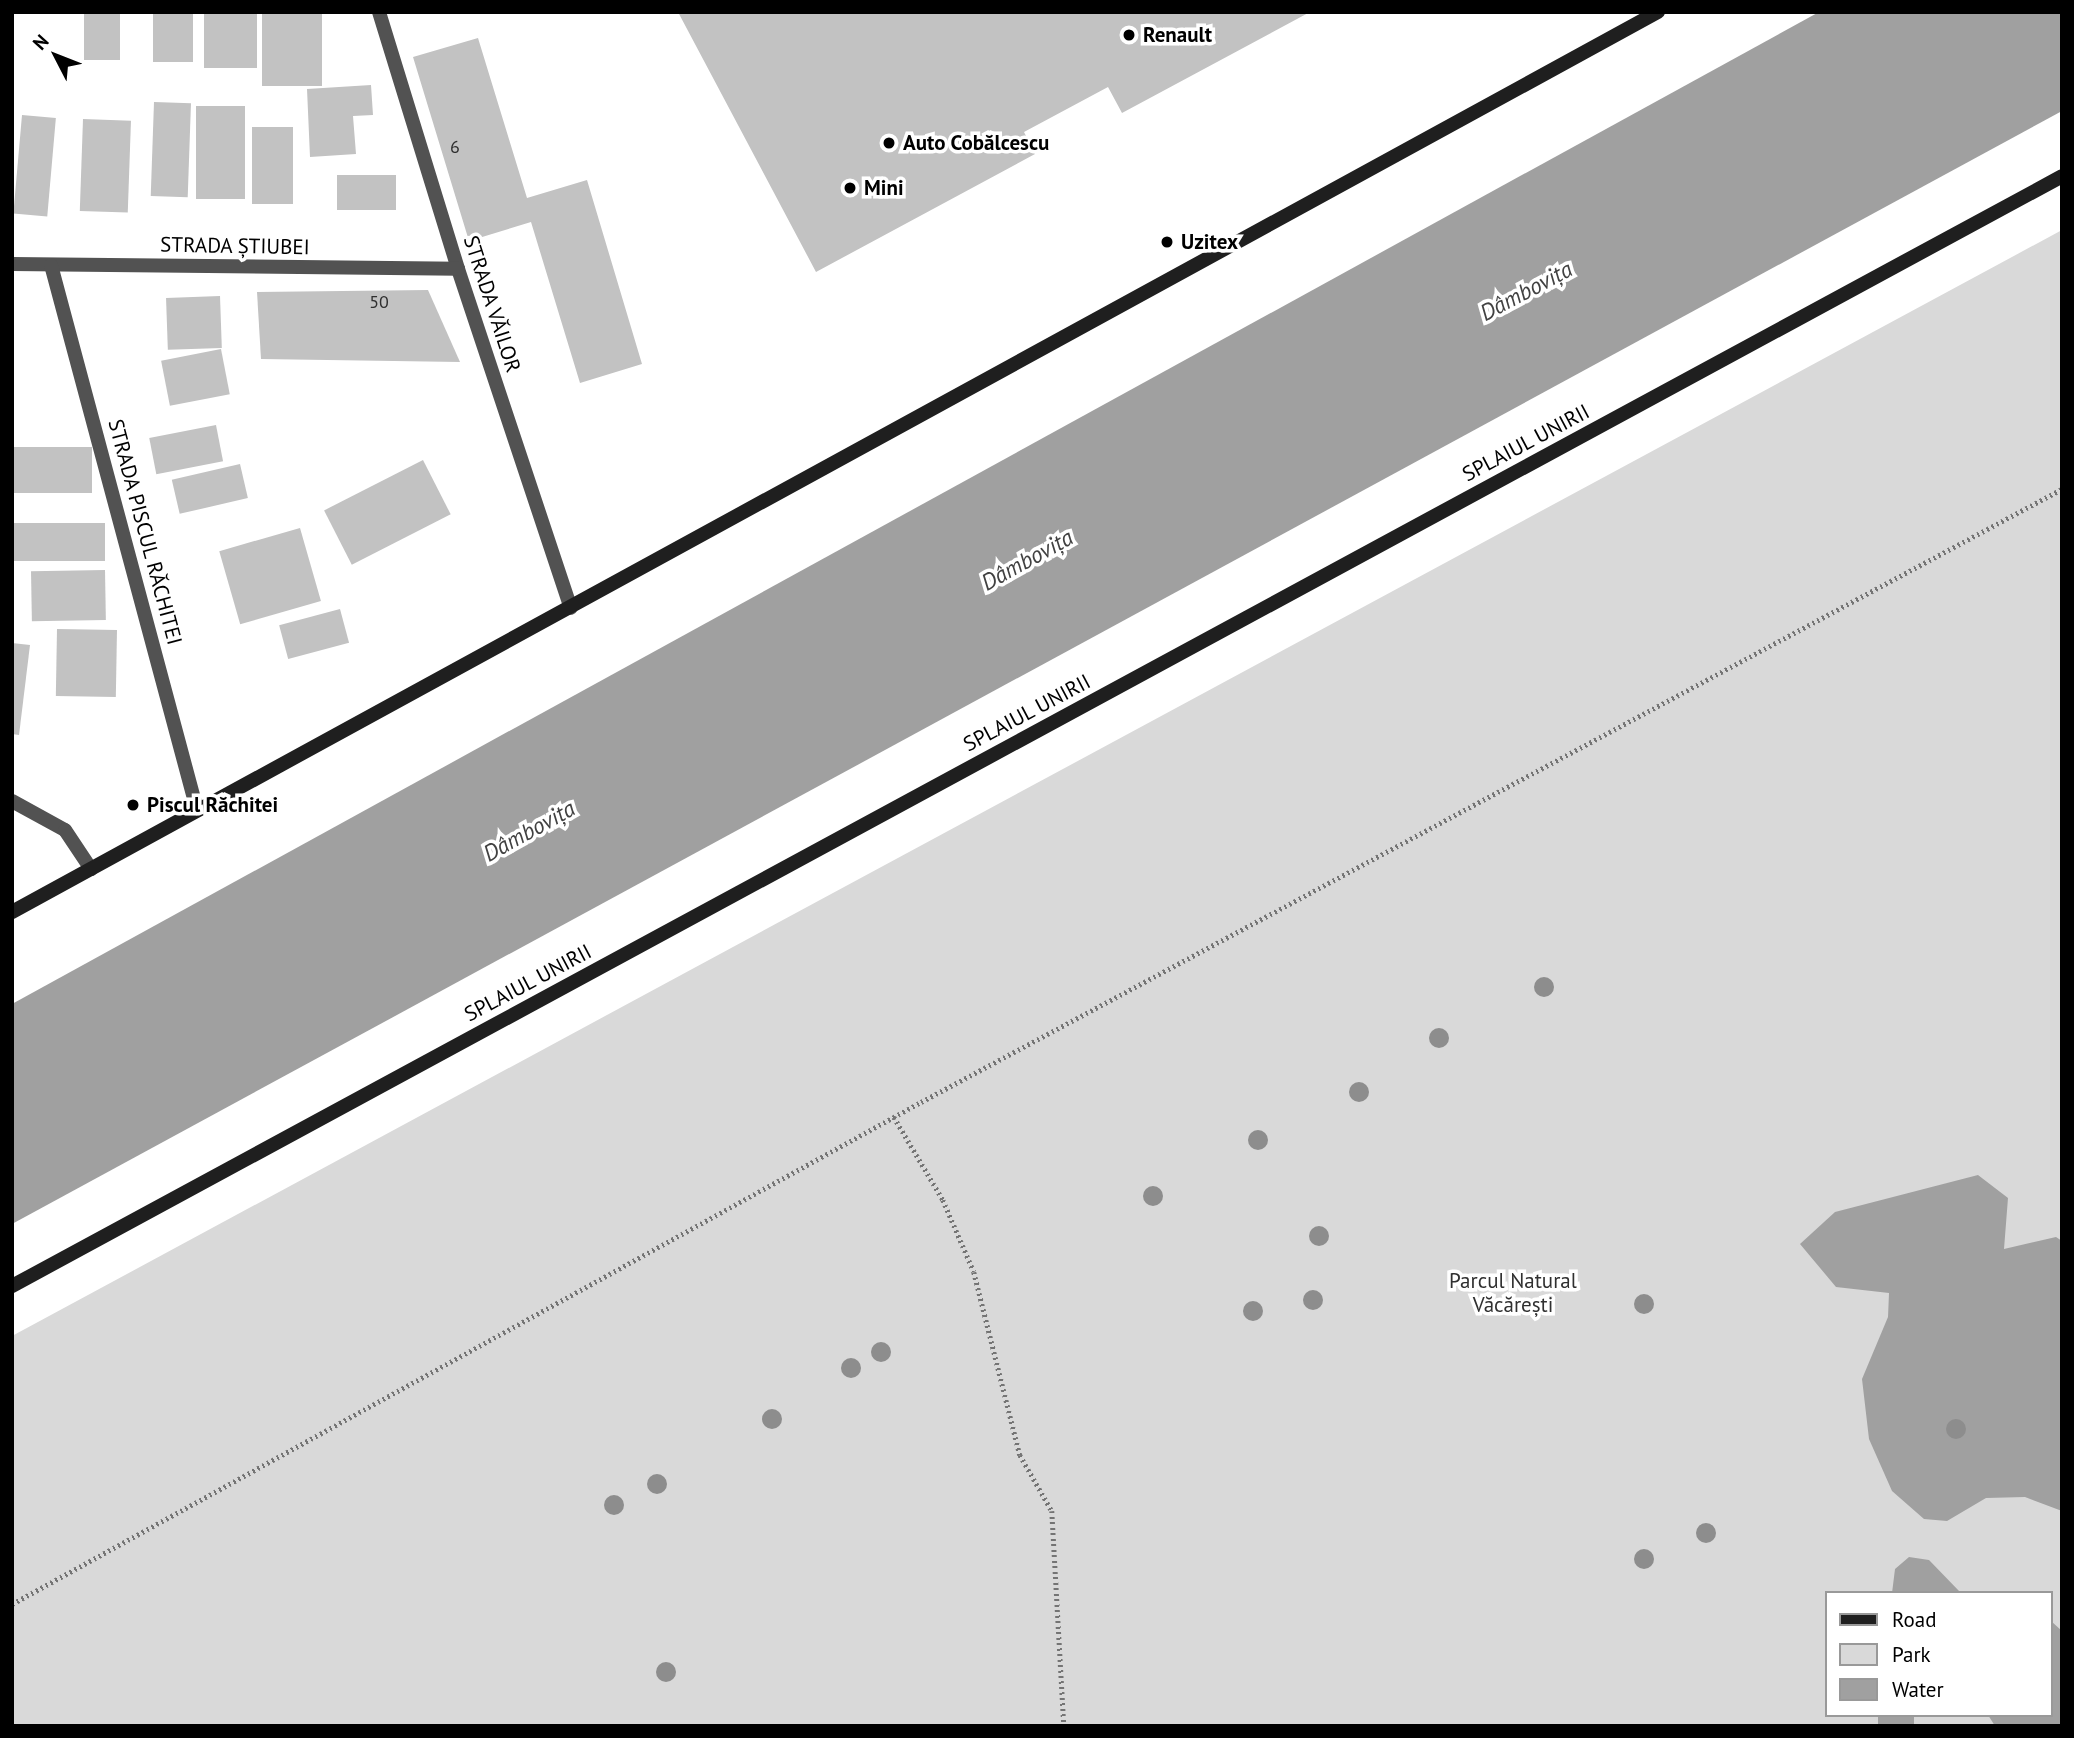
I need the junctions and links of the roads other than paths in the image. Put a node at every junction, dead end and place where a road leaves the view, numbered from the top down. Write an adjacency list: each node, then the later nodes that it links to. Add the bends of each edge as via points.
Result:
1 (379, 12): 6 (street, STRADA VĂILOR)
2 (1655, 13): 7 (main road)
3 (2062, 176): 12 (main road, SPLAIUL UNIRII)
4 (12, 264): 5 (street, STRADA ȘTIUBEI)
5 (51, 265): 6 (street, STRADA ȘTIUBEI); 9 (street, STRADA PISCUL RĂCHITEI)
6 (458, 270): 7 (street, STRADA VĂILOR)
7 (571, 608): 9 (main road)
8 (12, 801): 10 (street, via 65,830)
9 (197, 810): 10 (main road)
10 (91, 869): 11 (main road)
11 (12, 912)
12 (12, 1286)

